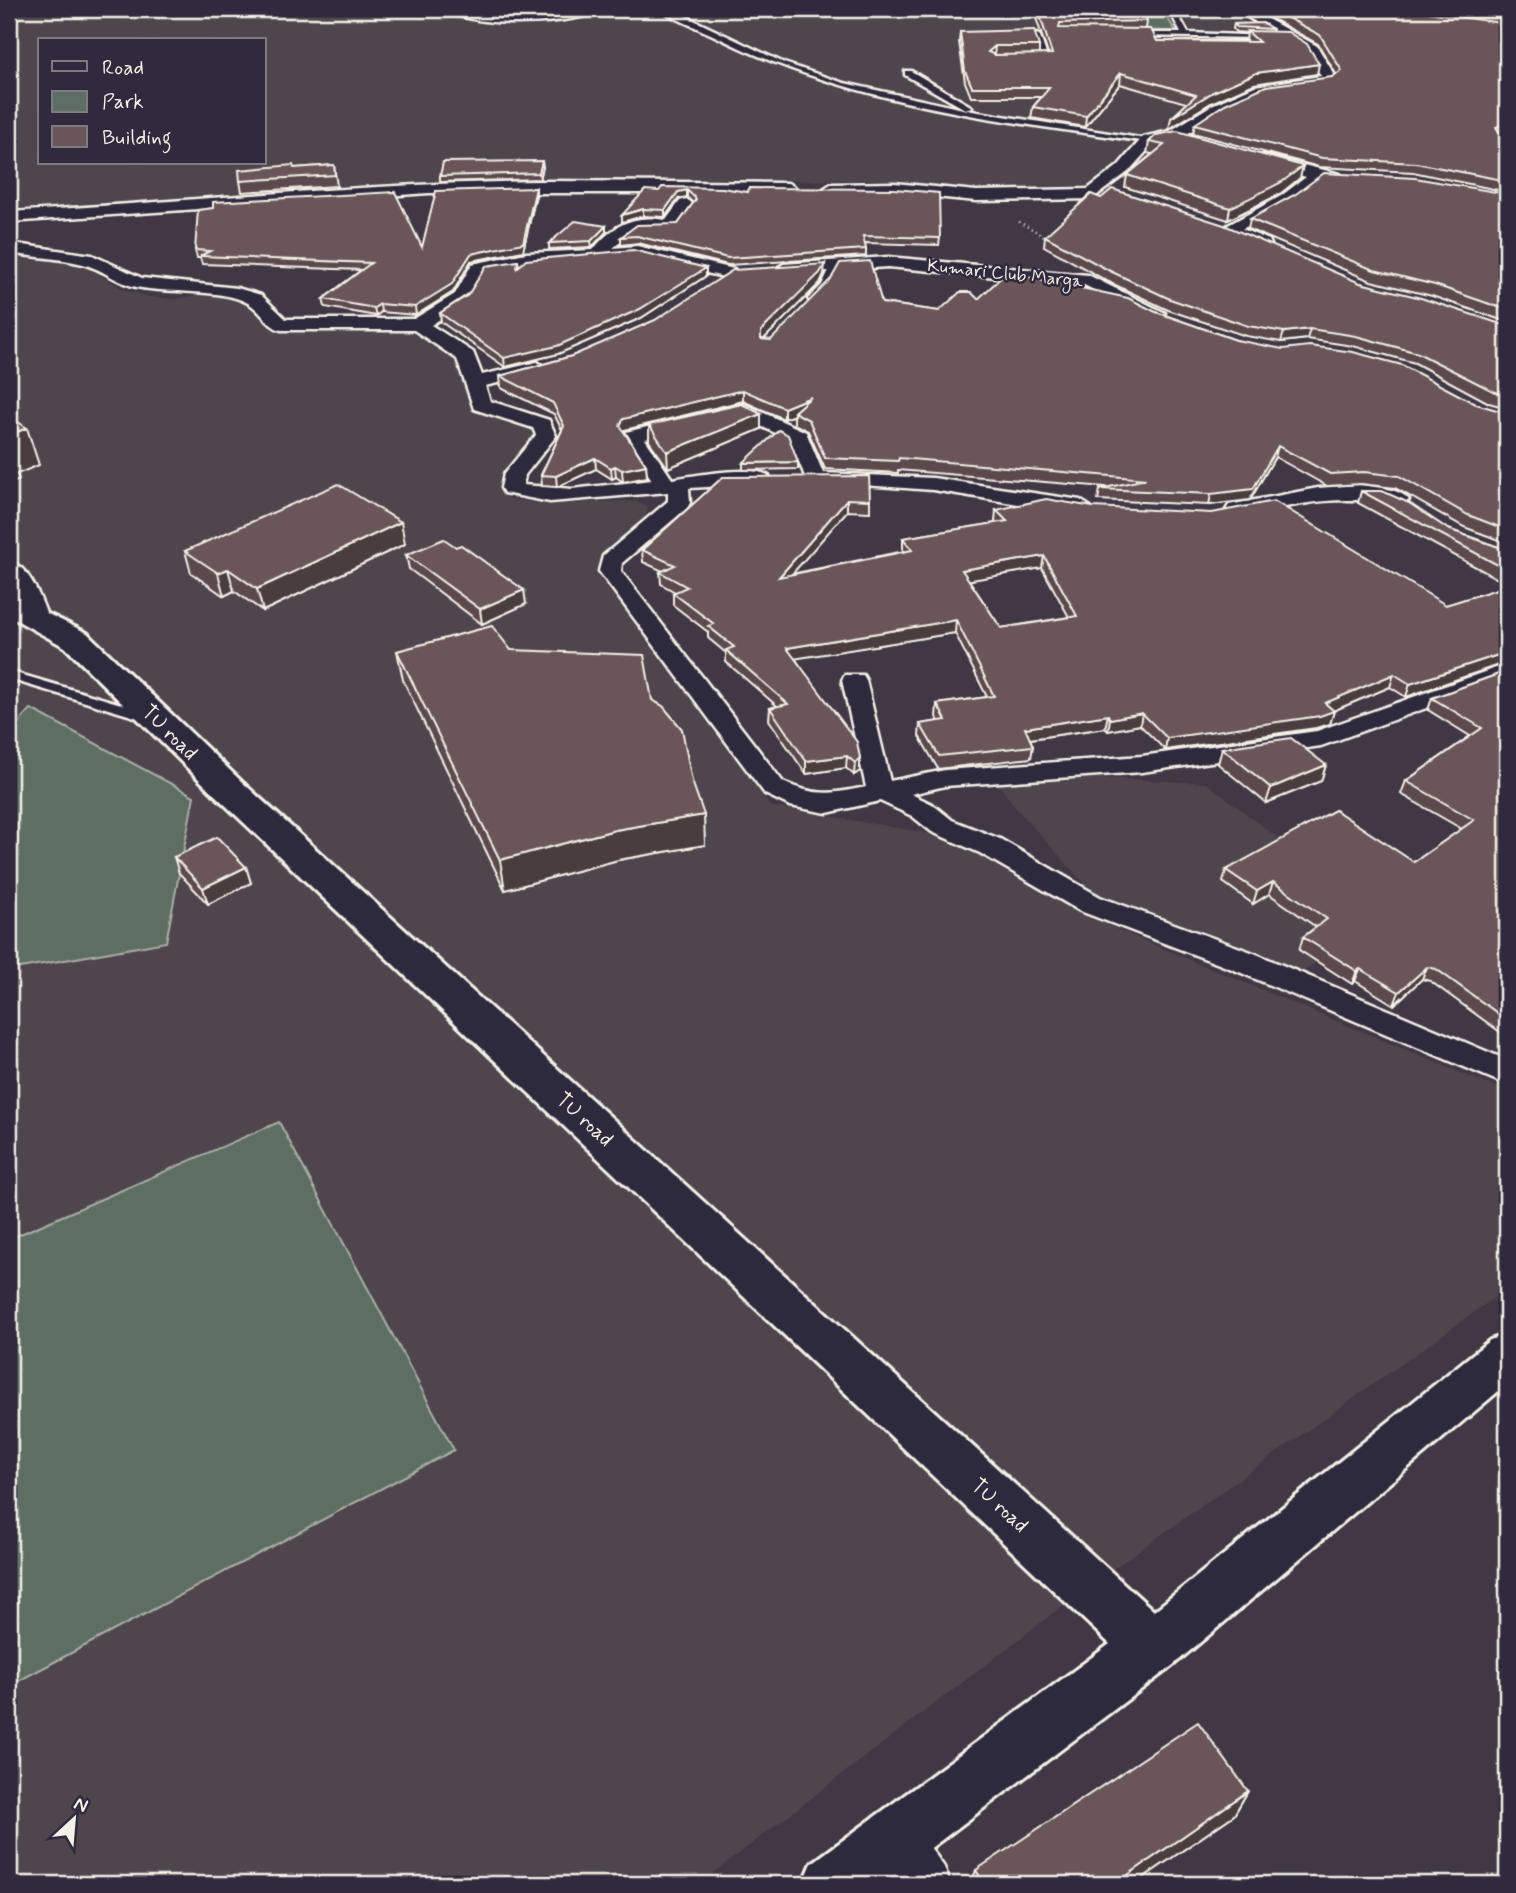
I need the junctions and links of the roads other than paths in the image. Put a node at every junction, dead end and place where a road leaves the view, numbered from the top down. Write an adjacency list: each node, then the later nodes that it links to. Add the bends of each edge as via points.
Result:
1 (447, 9): 2 (lane, via 506,22)
2 (604, 9)
3 (663, 9): 15 (lane, via 797,71 905,100)
4 (1172, 9): 9 (lane)
5 (1240, 9): 12 (street)
6 (1445, 9): 8 (highway)
7 (1477, 9): 8 (highway)
8 (1507, 16)
9 (1185, 34): 10 (lane); 12 (lane)
10 (1123, 35)
11 (1037, 36): 13 (lane, via 1046,61)
12 (1289, 38): 16 (street, via 1317,55 1330,79 1260,89 1217,108)
13 (1020, 61)
14 (908, 73): 15 (lane)
15 (980, 114): 18 (lane)
16 (1175, 135): 18 (street); 19 (street)
17 (1507, 137): 20 (street, via 1503,137)
18 (1149, 140): 24 (street)
19 (1202, 143)
20 (1507, 143)
21 (1242, 154): 22 (street)
22 (1318, 176): 23 (street); 29 (street, via 1287,199 1222,227)
23 (1350, 179)
24 (1104, 188): 25 (street); 27 (street, via 1092,194 976,196 894,188 576,186 312,194)
25 (1126, 195)
26 (686, 204): 30 (street, via 670,226 631,223)
27 (9, 217)
28 (9, 248): 36 (street, via 86,259 141,283 231,292 255,299 281,324)
29 (1277, 250)
30 (600, 252): 33 (street, via 637,251 734,273); 36 (street, via 526,258 478,268 462,297)
31 (835, 265): 32 (street, Kumari Club Marga); 34 (lane, via 826,286); 35 (street, Kumari Club Marga, via 891,262 1088,279)
32 (768, 270)
33 (705, 288)
34 (805, 307)
35 (1170, 320)
36 (418, 325): 38 (street, via 466,356)
37 (552, 364): 38 (street)
38 (474, 383): 40 (street, via 481,405 542,424 546,436 515,474 512,488 527,494 559,495)
39 (814, 477): 40 (street, via 694,480); 40 (street, via 799,436 744,411 633,436); 42 (street, via 933,484)
40 (672, 485): 50 (street, via 679,503 611,561 610,571 774,788 800,800 827,804)
41 (1415, 507): 43 (street, via 1382,494 1355,492)
42 (1104, 510)
43 (1210, 516)
44 (9, 568): 45 (street, via 23,586)
45 (23, 612): 49 (street, TU road, via 76,640)
46 (1507, 671): 50 (street, via 1321,738 1142,764 945,778)
47 (9, 675): 49 (lane)
48 (854, 680): 50 (street, via 876,782)
49 (156, 719): 53 (street, TU road)
50 (886, 793): 51 (street, via 1090,904 1243,961)
51 (1507, 1073)
52 (1507, 1355): 53 (street)
53 (1153, 1647): 54 (street)
54 (897, 1837): 55 (street); 56 (street)
55 (833, 1884)
56 (927, 1884)

